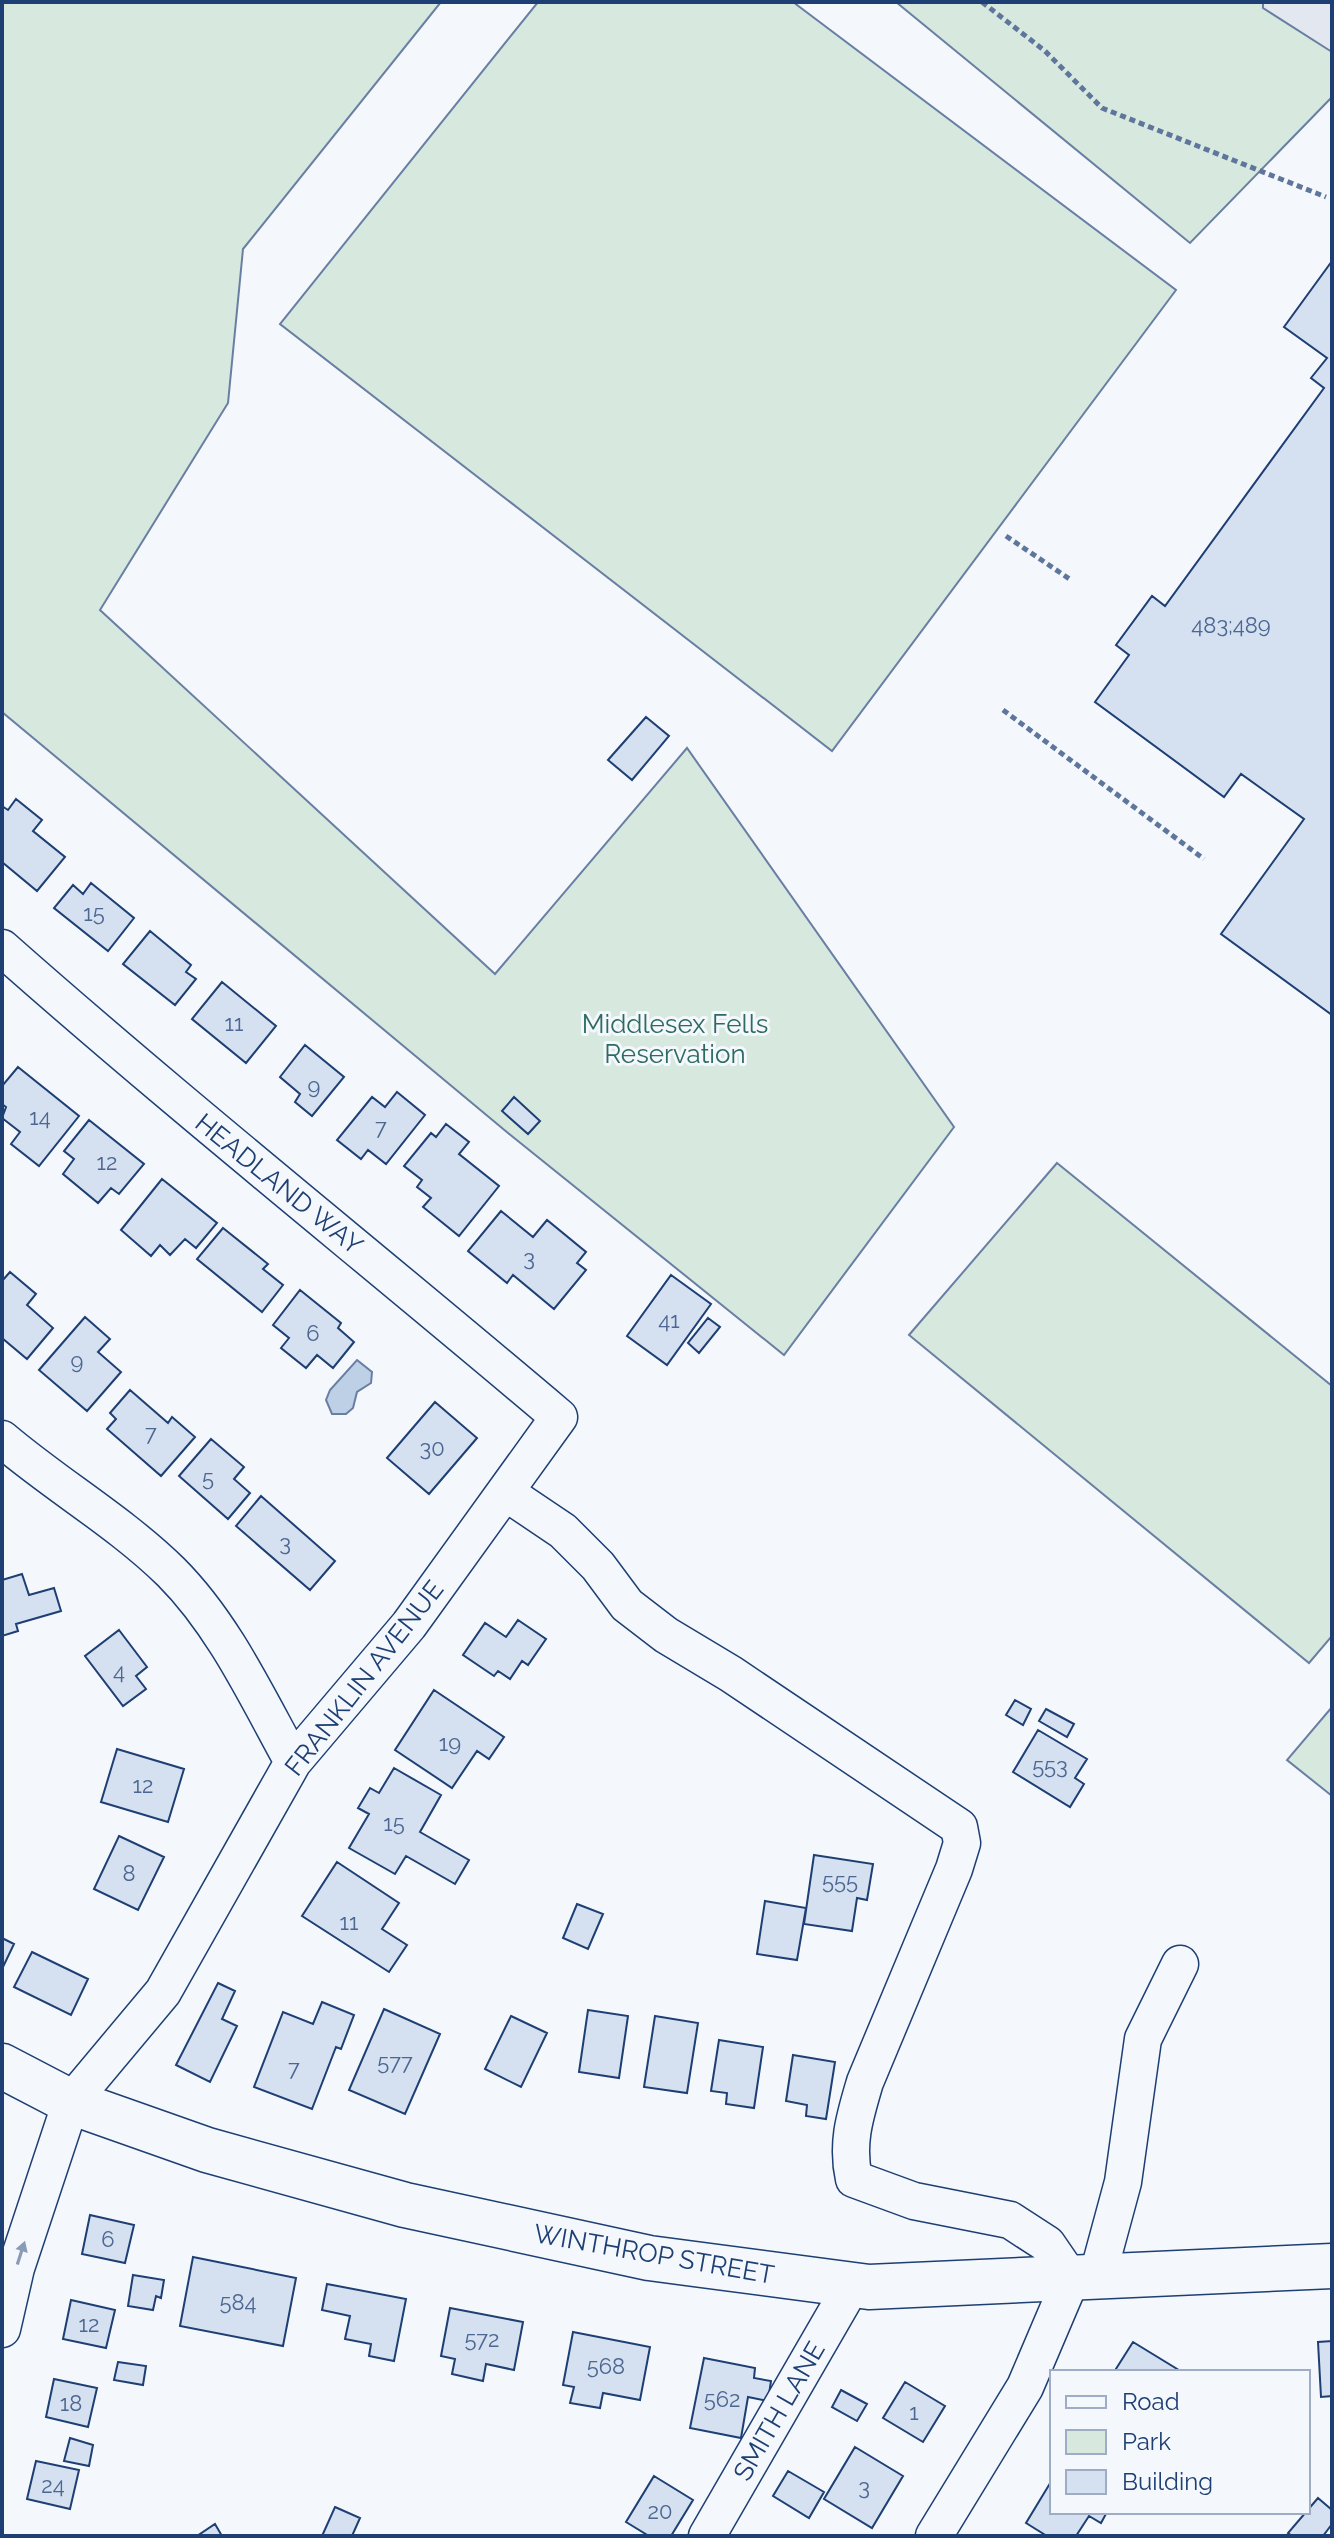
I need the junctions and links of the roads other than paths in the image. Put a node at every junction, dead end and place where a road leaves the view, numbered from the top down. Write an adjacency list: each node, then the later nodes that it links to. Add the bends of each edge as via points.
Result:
1 (2, 948): 2 (street, HEADLAND WAY, via 167,1094)
2 (559, 1417): 4 (street, FRANKLIN AVENUE)
3 (4, 1445): 5 (street, via 146,1550 195,1599 215,1624)
4 (505, 1492): 5 (street, FRANKLIN AVENUE, via 409,1625); 10 (street, via 563,1531 627,1605 666,1635 959,1827 962,1843 954,1869 861,2094 848,2150 854,2179 914,2201 1010,2220)
5 (293, 1762): 8 (street, FRANKLIN AVENUE, via 163,1992)
6 (1180, 1964): 10 (street, via 1143,2039 1123,2182)
7 (2, 2066): 8 (main road, WINTHROP STREET)
8 (71, 2102): 11 (main road, WINTHROP STREET, via 207,2150 405,2205 649,2258); 12 (street, one-way to 8, via 16,2268)
9 (1332, 2266): 10 (main road, WINTHROP STREET)
10 (1084, 2278): 11 (main road, WINTHROP STREET); 14 (street)
11 (852, 2285): 13 (street, SMITH LANE)
12 (2, 2329)
13 (707, 2536)
14 (934, 2536)

